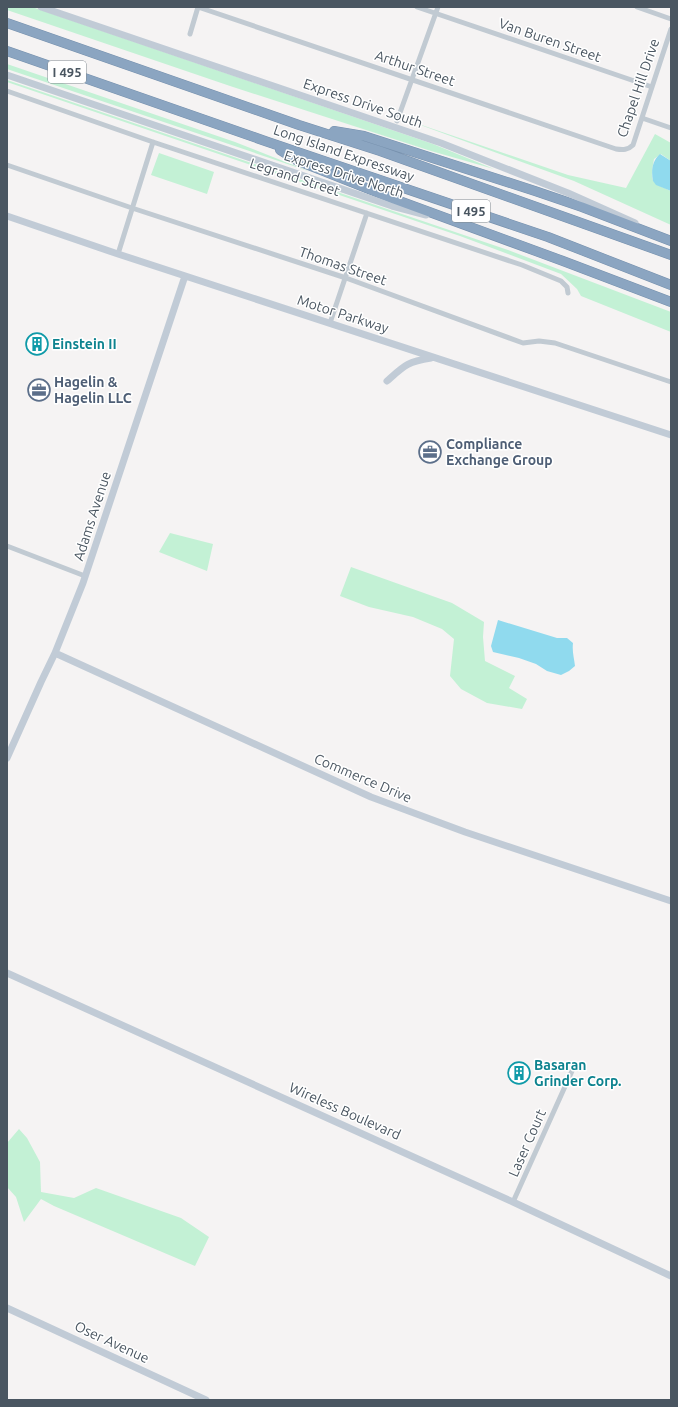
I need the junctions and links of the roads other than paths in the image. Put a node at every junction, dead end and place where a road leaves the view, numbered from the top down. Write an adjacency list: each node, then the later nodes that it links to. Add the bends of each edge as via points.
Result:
1 (41, 7): 28 (street, Express Drive South, via 455,148 581,198)
2 (198, 7): 10 (street); 13 (street, Arthur Street)
3 (417, 7): 6 (street, Van Buren Street)
4 (438, 7): 6 (street)
5 (637, 7): 7 (street)
6 (436, 14): 13 (street); 14 (street, Van Buren Street)
7 (671, 19)
8 (7, 24): 18 (highway, Long Island Expressway / I 495)
9 (671, 29): 14 (street, Chapel Hill Drive)
10 (190, 34)
11 (7, 50): 21 (highway, Long Island Expressway / I 495)
12 (7, 75): 27 (street, Express Drive North, via 392,206)
13 (412, 79): 17 (street); 22 (street, Arthur Street)
14 (652, 87): 16 (street, Chapel Hill Drive)
15 (7, 91): 20 (street, Legrand Street)
16 (642, 118): 19 (street); 22 (street, Chapel Hill Drive, via 633,145)
17 (397, 121)
18 (299, 125): 28 (highway, via 364,136 558,199); 30 (highway, Long Island Expressway / I 495, via 380,150)
19 (671, 128)
20 (153, 142): 24 (street); 25 (street, Legrand Street)
21 (268, 142): 27 (highway, via 296,160); 33 (highway, Long Island Expressway / I 495, via 548,237)
22 (624, 150)
23 (7, 165): 24 (street, Thomas Street)
24 (132, 208): 29 (street); 32 (street, Thomas Street)
25 (367, 213): 32 (street); 34 (street, Legrand Street, via 522,265 561,281)
26 (7, 216): 29 (street, Motor Parkway)
27 (459, 223): 35 (highway, Express Drive North)
28 (671, 241)
29 (118, 254): 31 (street, Motor Parkway)
30 (671, 255)
31 (185, 276): 36 (street, Motor Parkway); 42 (street, Adams Avenue)
32 (346, 278): 36 (street); 39 (street, Thomas Street, via 523,343 554,343)
33 (671, 285)
34 (568, 293)
35 (671, 302)
36 (330, 323): 37 (street, Motor Parkway)
37 (433, 357): 38 (street, via 406,364); 40 (street, Motor Parkway)
38 (387, 381)
39 (671, 382)
40 (671, 435)
41 (7, 546): 42 (street)
42 (85, 576): 43 (street, Adams Avenue)
43 (56, 653): 44 (street, Adams Avenue); 45 (street, Commerce Drive, via 370,797 465,832)
44 (7, 758)
45 (671, 901)
46 (7, 973): 48 (street, Wireless Boulevard)
47 (572, 1071): 48 (street, Laser Court)
48 (514, 1202): 49 (street, Wireless Boulevard)
49 (671, 1276)
50 (7, 1308): 51 (street, Oser Avenue)
51 (206, 1400)

